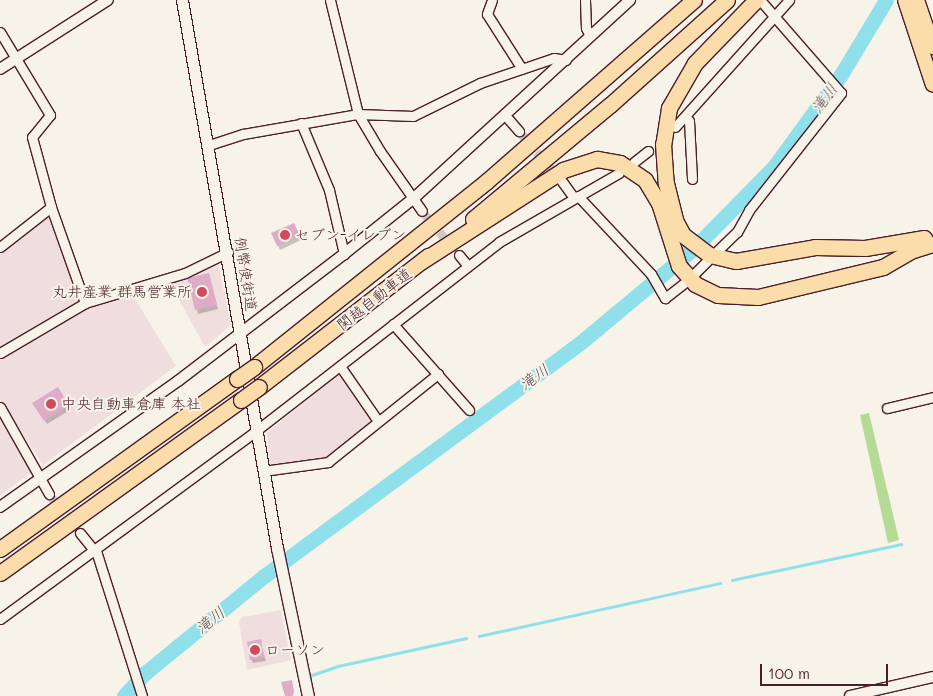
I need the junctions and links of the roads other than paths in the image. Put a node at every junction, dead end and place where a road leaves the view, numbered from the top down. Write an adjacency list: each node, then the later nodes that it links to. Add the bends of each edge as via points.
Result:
1 (108, 0): 17 (street)
2 (184, 0): 28 (main road, 例幣使街道)
3 (330, 0): 22 (street)
4 (492, 0): 20 (street, via 487,14)
5 (585, 0): 15 (street, via 586,28)
6 (630, 0): 15 (street)
7 (694, 0): 65 (highway, 関越自動車道, bridge, via 487,182 254,367)
8 (727, 0): 45 (highway, 関越自動車道, via 602,111)
9 (789, 0): 13 (street)
10 (905, 0): 21 (highway)
11 (917, 0): 16 (highway)
12 (759, 1): 13 (street); 44 (highway, via 695,64 669,108 663,144 666,183 675,220 683,235)
13 (775, 15): 24 (street); 44 (street, via 841,93 748,210 737,232)
14 (0, 32): 17 (street)
15 (590, 36): 18 (street)
16 (933, 48)
17 (15, 60): 19 (street); 36 (street, via 50,115 32,138)
18 (566, 60): 20 (street, via 554,58); 23 (street)
19 (0, 69)
20 (522, 69): 22 (street, via 480,83 413,116)
21 (933, 85)
22 (358, 114): 25 (street); 35 (street)
23 (504, 114): 27 (street); 35 (street)
24 (686, 117): 26 (street); 32 (street, via 689,121)
25 (301, 124): 28 (street, via 243,134); 42 (street, via 329,190)
26 (674, 127)
27 (519, 130)
28 (209, 145): 41 (main road, 例幣使街道)
29 (648, 151): 30 (street)
30 (634, 162)
31 (619, 173): 34 (street)
32 (692, 179)
33 (561, 180): 34 (street)
34 (576, 197): 46 (street, via 530,222); 47 (street, via 651,274 665,298)
35 (414, 198): 37 (street); 42 (street)
36 (51, 207): 40 (street); 48 (street)
37 (422, 211)
38 (933, 236): 44 (highway, via 865,248 815,246 747,260)
39 (933, 244): 47 (highway, via 913,250 883,267 758,297 718,295)
40 (0, 247)
41 (228, 252): 48 (street, via 185,273); 50 (main road, 例幣使街道)
42 (344, 254): 50 (street)
43 (459, 255): 46 (street)
44 (711, 256): 47 (street)
45 (422, 261): 47 (highway, via 563,170 597,159 620,163 645,180 659,203 670,246); 67 (highway, 関越自動車道, bridge, via 259,387)
46 (468, 266): 49 (street)
47 (689, 278)
48 (85, 303): 51 (street)
49 (393, 324): 52 (street); 53 (street)
50 (240, 332): 59 (main road, 例幣使街道); 61 (street)
51 (0, 354)
52 (340, 366): 58 (street); 59 (street)
53 (438, 374): 57 (street); 58 (street)
54 (933, 397): 56 (street)
55 (0, 408): 61 (street)
56 (887, 408)
57 (469, 410)
58 (378, 422): 60 (street, via 328,462)
59 (257, 430): 60 (main road, 例幣使街道); 66 (street)
60 (263, 471): 71 (main road, 例幣使街道)
61 (42, 477): 62 (street); 63 (street)
62 (49, 494)
63 (0, 507)
64 (80, 533): 66 (street)
65 (0, 549)
66 (93, 549): 68 (street); 70 (street)
67 (0, 573)
68 (0, 619)
69 (933, 677): 72 (street)
70 (142, 696)
71 (308, 696)
72 (850, 696)

